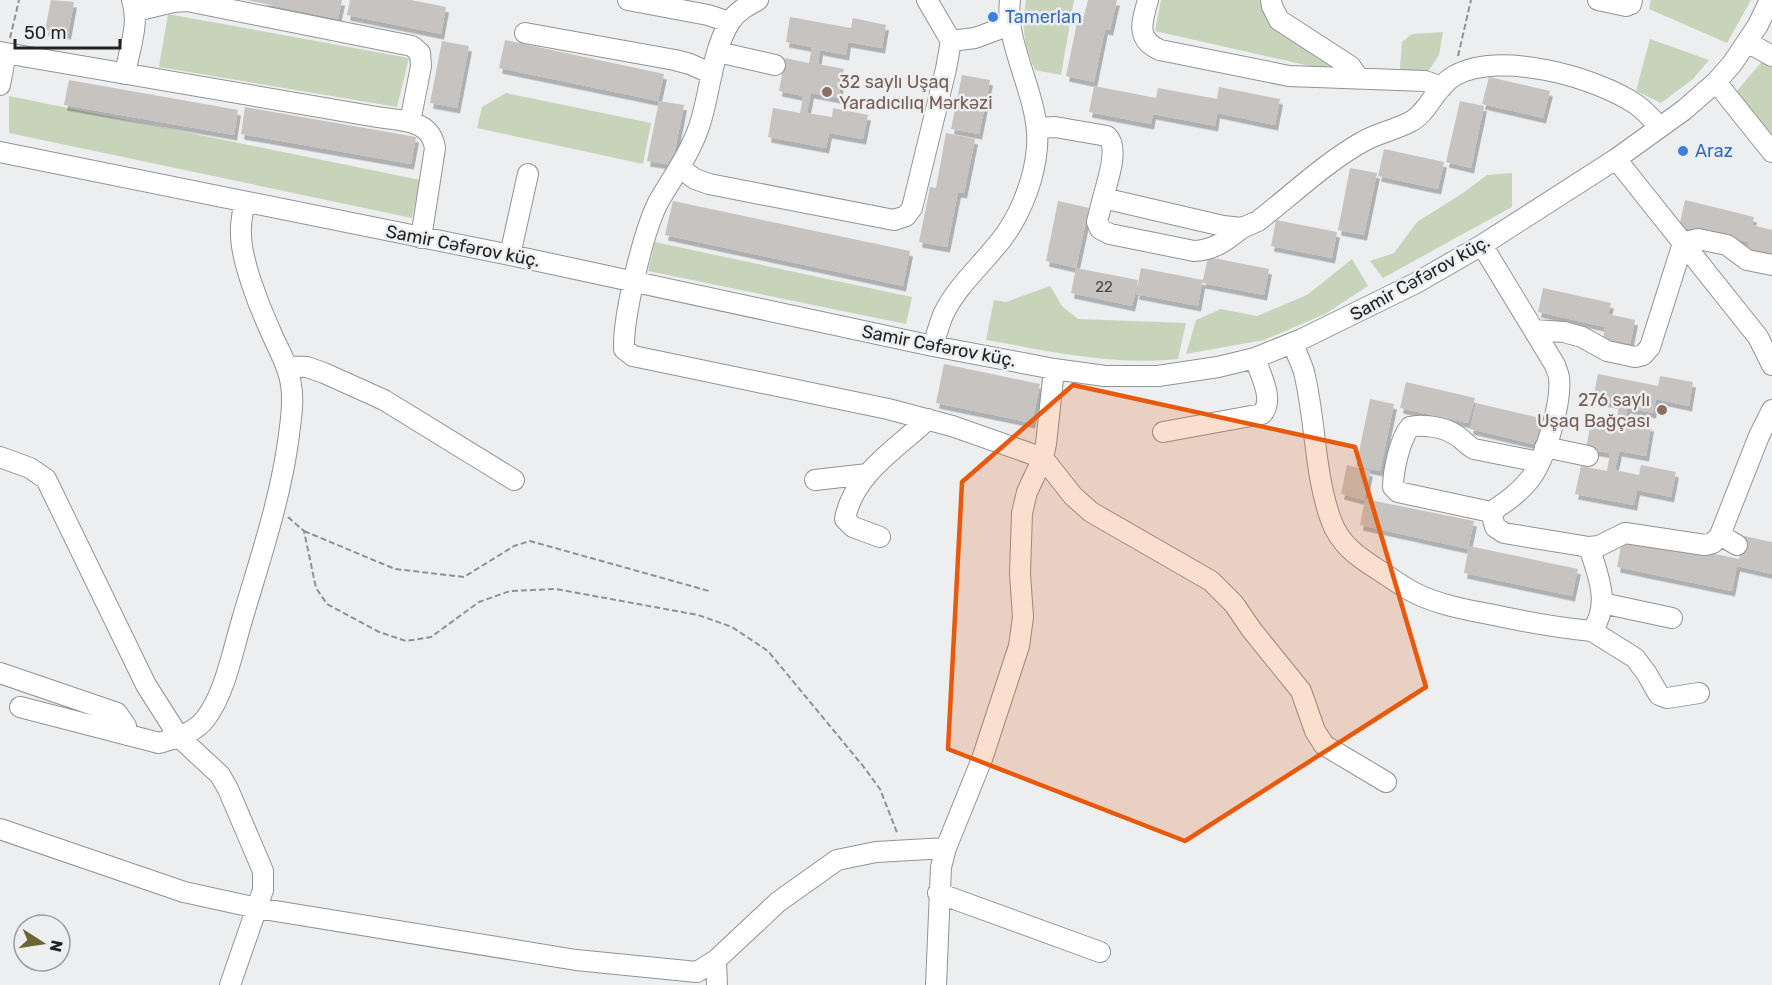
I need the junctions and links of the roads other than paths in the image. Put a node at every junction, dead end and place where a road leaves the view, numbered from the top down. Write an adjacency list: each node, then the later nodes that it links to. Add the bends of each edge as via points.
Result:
1 (628, 0): 11 (street)
2 (758, 0): 11 (street, via 739,10)
3 (927, 0): 14 (street)
4 (1010, 0): 12 (street)
5 (1148, 0): 22 (street, via 1143,37 1160,50 1288,76)
6 (1271, 0): 22 (street, via 1279,20 1350,66)
7 (1598, 0): 8 (street, via 1626,6)
8 (1632, 0)
9 (1770, 0): 15 (street, Samir Cəfərov küç.)
10 (134, 5): 20 (street); 26 (street, via 187,1 412,46 420,53 421,66)
11 (729, 22): 16 (street)
12 (1010, 26): 14 (street, via 975,38); 28 (street)
13 (525, 33): 21 (street, via 675,60)
14 (951, 41): 32 (street, via 912,208 906,216 894,220 709,184)
15 (1748, 42): 18 (street); 24 (street, Samir Cəfərov küç.)
16 (718, 52): 19 (street); 21 (street)
17 (3, 53): 20 (street); 25 (street)
18 (1772, 56)
19 (775, 65)
20 (124, 74): 26 (street)
21 (712, 74): 32 (street, via 700,125)
22 (1358, 77): 23 (street)
23 (1448, 82): 27 (street, via 1476,68 1507,65 1541,69 1591,82 1625,98); 36 (street, via 1419,116 1363,141 1258,221)
24 (1716, 82): 27 (street, Samir Cəfərov küç.); 30 (street)
25 (0, 86)
26 (410, 122): 37 (street, via 426,128 434,137)
27 (1660, 127): 31 (street, Samir Cəfərov küç.)
28 (1037, 128): 34 (street, via 1055,127 1112,140 1114,150); 45 (street, via 1037,148 1020,210 952,299)
29 (0, 152): 35 (street, Samir Cəfərov küç.)
30 (1772, 152)
31 (1616, 159): 38 (street); 39 (street, Samir Cəfərov küç.)
32 (680, 168): 42 (street, via 654,210)
33 (528, 174): 40 (street)
34 (1103, 198): 36 (street); 36 (street, via 1097,222 1100,229 1110,234 1194,251 1222,244)
35 (244, 203): 37 (street, Samir Cəfərov küç.); 48 (street, via 242,250 263,315)
36 (1242, 228)
37 (421, 238): 40 (street, Samir Cəfərov küç.)
38 (1683, 243): 41 (street, via 1698,239 1727,245 1741,257); 43 (street, via 1650,347 1643,355 1607,351 1564,332); 47 (street, via 1758,338)
39 (1482, 245): 43 (street); 44 (street, Samir Cəfərov küç., via 1416,283)
40 (510, 255): 42 (street, Samir Cəfərov küç.)
41 (1772, 266)
42 (634, 282): 45 (street, Samir Cəfərov küç.); 51 (street, via 624,339 624,349 633,356)
43 (1534, 330): 53 (street, via 1559,377 1553,427)
44 (1292, 343): 46 (street, Samir Cəfərov küç.); 65 (street, via 1307,386 1330,519 1345,546 1415,593 1435,601 1559,628)
45 (933, 346): 49 (street, Samir Cəfərov küç.)
46 (1255, 358): 49 (street, Samir Cəfərov küç., via 1158,376 1105,376); 52 (street, via 1268,399 1262,414)
47 (1772, 365)
48 (286, 366): 58 (street, via 307,367 384,400); 70 (street, via 292,406 276,507 213,708 204,721)
49 (1054, 369): 56 (street)
50 (1772, 411): 62 (street, via 1759,436 1729,540 1705,545 1625,532)
51 (928, 419): 56 (street); 57 (street)
52 (1163, 432)
53 (1542, 455): 54 (street); 60 (street, via 1531,477 1515,495); 60 (street, via 1474,448 1447,431 1410,426 1404,434 1393,479 1398,492)
54 (1588, 456)
55 (0, 457): 70 (street, via 30,468 46,479 146,685)
56 (1043, 458): 71 (street, via 1091,512 1211,581 1234,604 1301,691 1324,745); 73 (street, via 1022,513 1023,617 1019,646 982,759)
57 (867, 474): 59 (street); 61 (street, via 856,489 845,519 853,527)
58 (514, 480)
59 (815, 480)
60 (1491, 512): 62 (street, via 1496,527 1504,533)
61 (880, 537)
62 (1589, 547): 63 (street, via 1603,592)
63 (1602, 603): 64 (street); 65 (street)
64 (1672, 618)
65 (1592, 631): 67 (street, via 1635,658 1659,695 1667,698)
66 (0, 673): 69 (street, via 117,713)
67 (1700, 693)
68 (20, 707): 69 (street)
69 (127, 735): 70 (street, via 159,743)
70 (179, 737): 75 (street, via 220,775 228,789 263,871 263,891)
71 (1386, 782)
72 (0, 830): 75 (street, via 184,892)
73 (946, 848): 74 (street); 77 (street, via 903,849 837,860 778,902)
74 (938, 893): 76 (street); 80 (street)
75 (257, 908): 77 (street, via 576,960 697,972); 78 (street)
76 (1100, 952)
77 (716, 960): 79 (street)
78 (230, 985)
79 (717, 985)
80 (936, 985)

